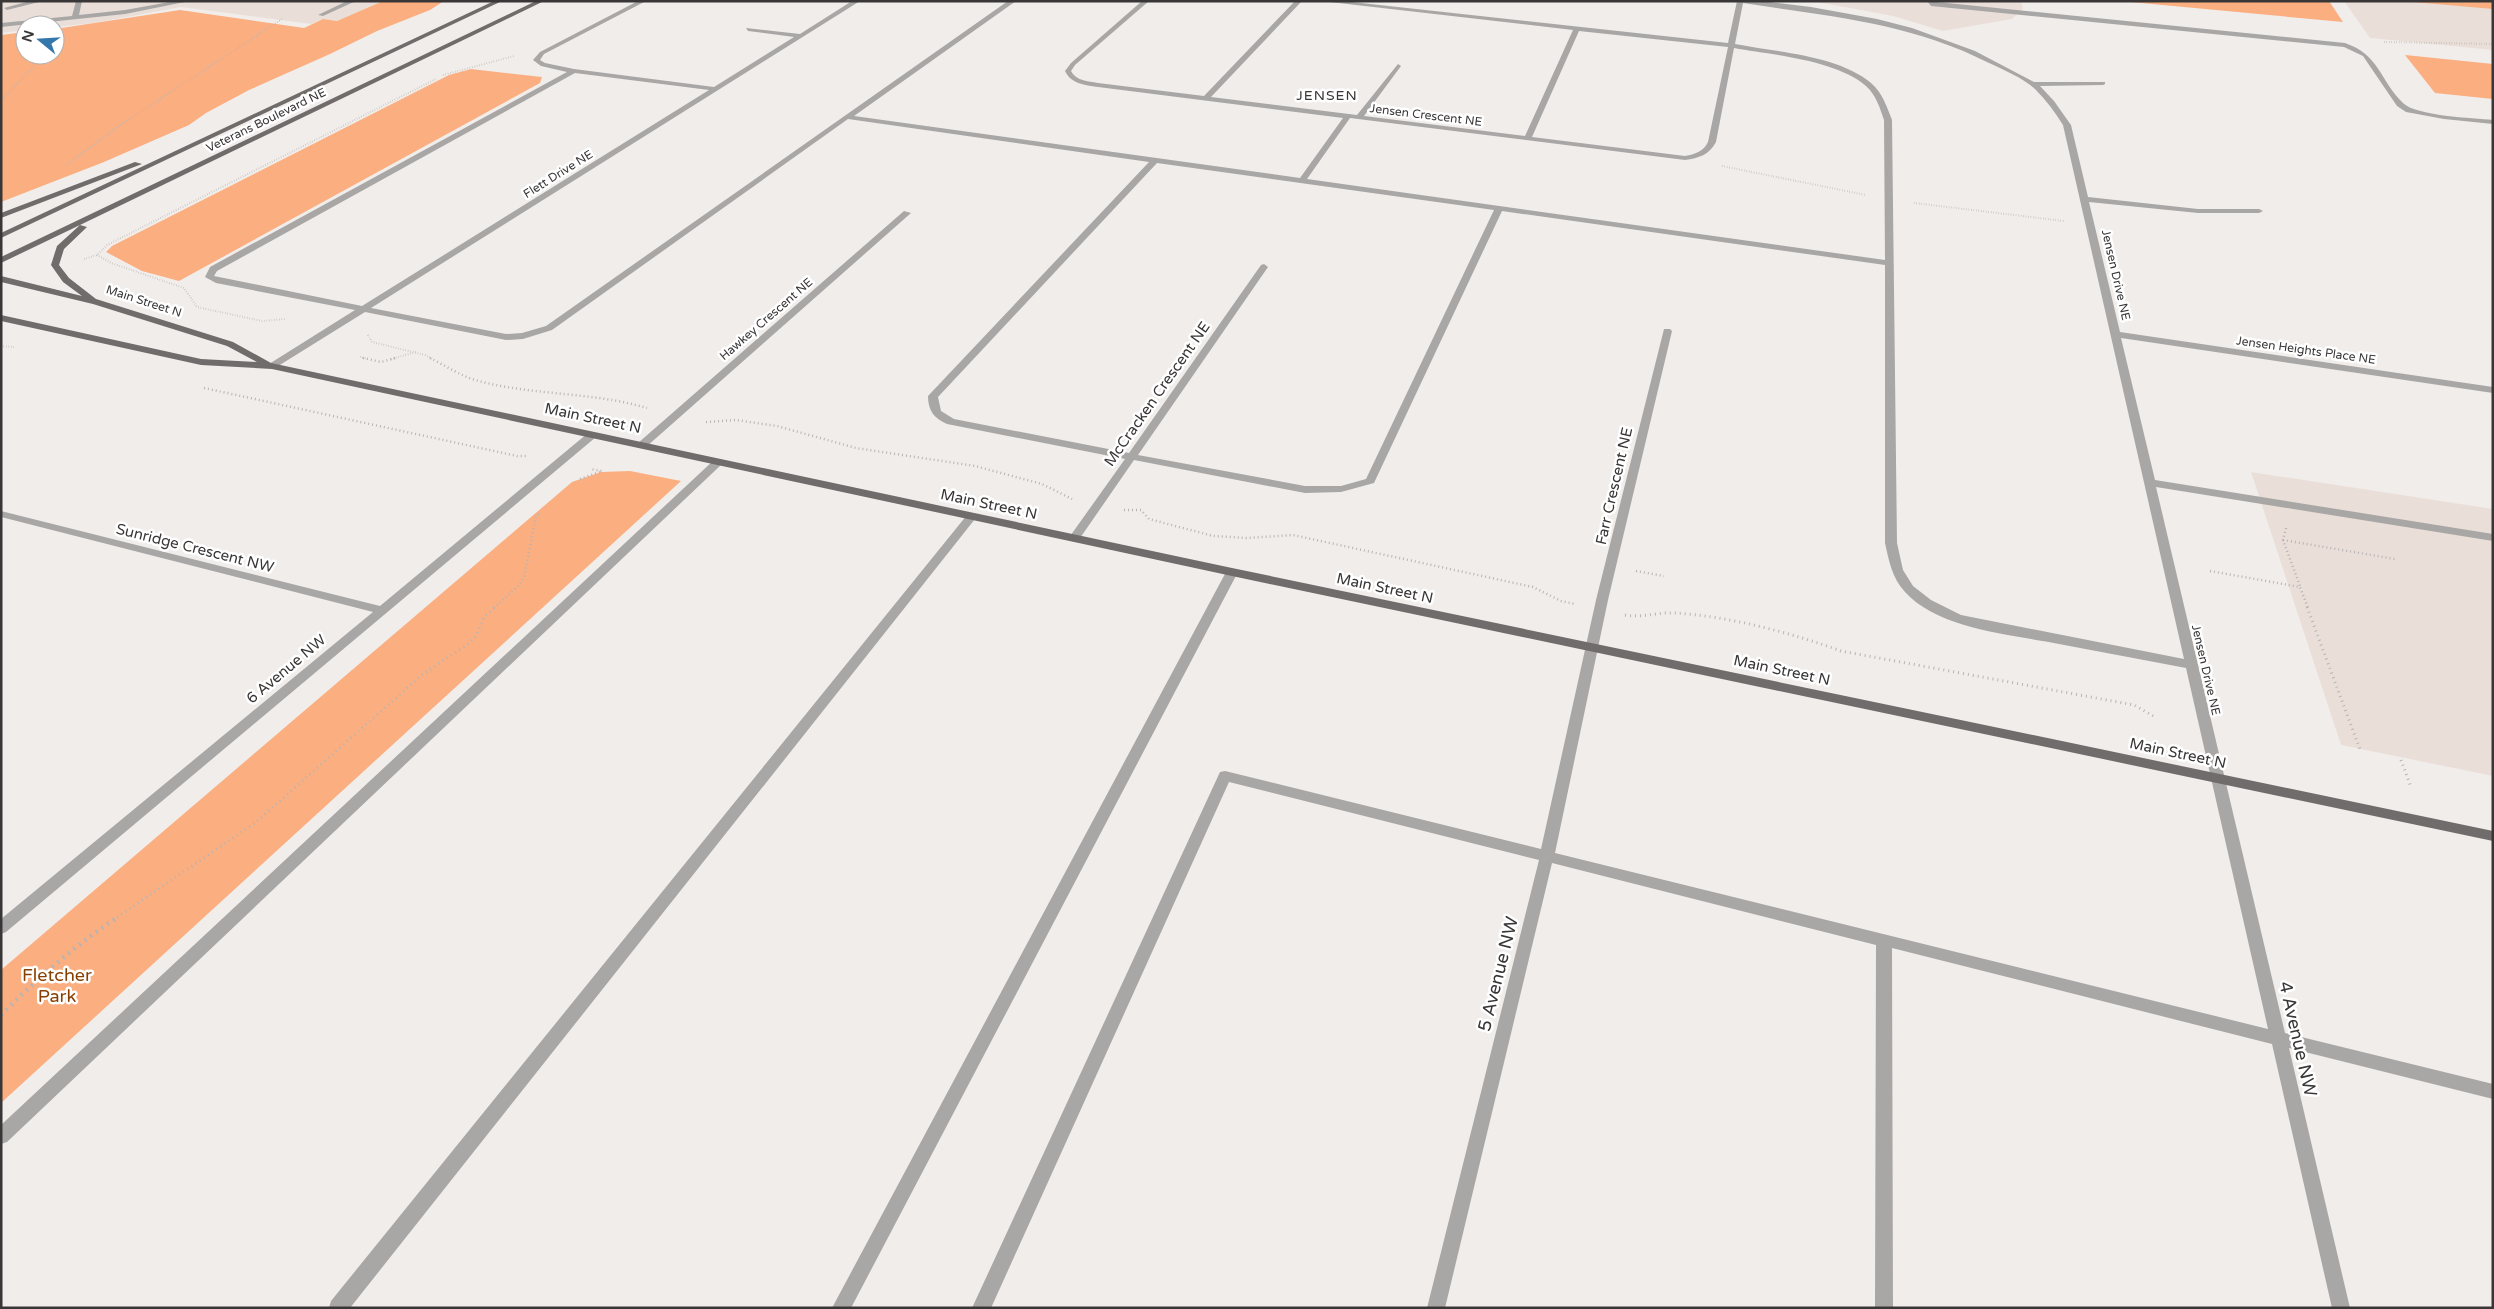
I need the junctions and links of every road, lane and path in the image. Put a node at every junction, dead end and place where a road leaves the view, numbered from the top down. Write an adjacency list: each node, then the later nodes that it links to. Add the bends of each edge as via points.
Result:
1 (40, 1): 18 (street)
2 (79, 1): 23 (street)
3 (187, 1): 23 (street)
4 (353, 1): 21 (street)
5 (482, 1): 20 (main road)
6 (499, 1): 20 (main road, Veterans Boulevard NE)
7 (541, 1): 50 (main road, Veterans Boulevard NE)
8 (643, 1): 33 (street, via 542,53 536,60 543,65)
9 (858, 1): 28 (street, Flett Drive NE)
10 (1013, 1): 39 (street)
11 (1146, 1): 37 (street, Jensen Crescent NE, via 1073,64 1068,71 1071,77 1098,85)
12 (1299, 1): 37 (street)
13 (1324, 1): 26 (street)
14 (1740, 1): 29 (street, Jensen Crescent NE)
15 (1744, 1): 35 (street, Jensen Drive NE, via 1844,14 1922,33 1959,46)
16 (1930, 1): 19 (street, via 1931,4)
17 (1988, 1): 19 (street)
18 (7, 8)
19 (1989, 9): 22 (street); 42 (street, via 2330,42 2365,55 2400,104 2409,110)
20 (474, 14): 43 (main road, Veterans Boulevard NE)
21 (321, 15)
22 (1955, 15)
23 (75, 17): 25 (street)
24 (282, 19): 46 (path, via 116,128)
25 (1, 25)
26 (1577, 28): 29 (street); 44 (street)
27 (748, 29): 28 (street)
28 (800, 36): 36 (street, Flett Drive NE)
29 (1732, 45): 44 (street, Jensen Crescent NE, via 1712,142 1700,156 1665,157); 57 (street, via 1838,67 1869,85 1878,97 1888,120)
30 (518, 54): 55 (path, via 446,73 107,245)
31 (35, 65): 38 (path)
32 (1398, 66): 41 (street)
33 (574, 72): 36 (street); 61 (street, via 213,270 209,277)
34 (2102, 83): 35 (street)
35 (2032, 84): 48 (street, Jensen Drive NE, via 2054,105 2067,125)
36 (714, 89): 61 (street, Flett Drive NE)
37 (1204, 99): 40 (street, Jensen Crescent NE)
38 (1, 101)
39 (848, 117): 45 (street); 61 (street, via 550,328 506,337)
40 (1347, 117): 41 (street, Jensen Crescent NE); 47 (street)
41 (1359, 118): 44 (street, Jensen Crescent NE)
42 (2493, 122)
43 (231, 129): 53 (main road); 54 (main road, Veterans Boulevard NE)
44 (1527, 139)
45 (1155, 160): 47 (street); 75 (street, via 933,396 932,408 938,417 950,422)
46 (62, 168)
47 (1302, 180): 49 (street)
48 (2086, 199): 51 (street, via 2198,211); 67 (street, Jensen Drive NE)
49 (1499, 208): 57 (street); 75 (street, via 1370,481 1327,492)
50 (108, 210): 56 (main road, Veterans Boulevard NE); 60 (main road, via 72,235 60,248 55,265 66,280)
51 (2259, 211)
52 (907, 213): 72 (street, Hawkey Crescent NE)
53 (1, 216)
54 (1, 236)
55 (96, 255)
56 (1, 260)
57 (1890, 263): 92 (street, via 1891,543 1898,571 1909,590 1939,611 1967,622)
58 (1264, 267): 75 (street, McCracken Crescent NE)
59 (1, 279): 60 (main road, Main Street N)
60 (96, 302): 70 (main road, Main Street N, via 230,344)
61 (364, 309): 63 (street, Flett Drive NE)
62 (1, 318): 64 (main road, Main Street N)
63 (340, 323): 68 (path, via 363,328 372,342); 70 (street, Flett Drive NE)
64 (32, 324): 65 (main road); 70 (main road, Main Street N, via 201,362)
65 (1, 325)
66 (1667, 331): 90 (street, Farr Crescent NE)
67 (2116, 334): 71 (street, Jensen Heights Place NE); 77 (street, Jensen Drive NE)
68 (416, 352): 69 (path, via 381,362); 72 (path, via 478,380 530,390 620,400)
69 (360, 357)
70 (272, 366): 73 (main road, Main Street N)
71 (2493, 390)
72 (674, 416): 74 (street, Hawkey Crescent NE); 78 (path, via 703,422 736,420 777,426 856,448 975,466 1042,484 1069,498)
73 (592, 435): 74 (main road, Main Street N); 89 (street, 6 Avenue NW)
74 (642, 445): 76 (main road, Main Street N)
75 (1131, 457): 78 (street, McCracken Crescent NE)
76 (718, 462): 80 (main road, Main Street N); 104 (street)
77 (2151, 483): 82 (street); 92 (street, Jensen Drive NE)
78 (1097, 505): 83 (street, McCracken Crescent NE); 90 (path, via 1141,510 1149,519 1213,536 1303,538 1533,587 1561,601)
79 (1, 514): 89 (street, Sunridge Crescent NW)
80 (971, 517): 83 (main road, Main Street N); 105 (street)
81 (2287, 524): 84 (path)
82 (2493, 538)
83 (1074, 539): 87 (main road, Main Street N)
84 (2283, 540): 85 (path); 88 (path)
85 (2395, 559)
86 (2210, 571): 88 (path)
87 (1232, 572): 91 (main road, Main Street N); 106 (street)
88 (2300, 587): 94 (path)
89 (382, 610): 100 (street, 6 Avenue NW)
90 (1600, 610): 91 (street, Farr Crescent NE); 93 (path, via 1637,617 1673,613 1704,616 1803,637 1842,651 2134,704)
91 (1591, 647): 96 (main road, Main Street N); 99 (street, 5 Avenue NW)
92 (2193, 665): 96 (street, Jensen Drive NE)
93 (2155, 718)
94 (2361, 752)
95 (2401, 760): 97 (path)
96 (2218, 778): 98 (main road, Main Street N); 102 (street, 4 Avenue NW)
97 (2412, 787)
98 (2493, 836)
99 (1547, 856): 101 (street); 107 (street, via 1225,776); 108 (street, 5 Avenue NW)
100 (1, 928)
101 (1884, 940): 102 (street); 109 (street)
102 (2277, 1039): 103 (street); 110 (street, 4 Avenue NW)
103 (2493, 1092)
104 (1, 1136)
105 (338, 1308)
106 (842, 1308)
107 (981, 1308)
108 (1436, 1308)
109 (1884, 1308)
110 (2341, 1308)

